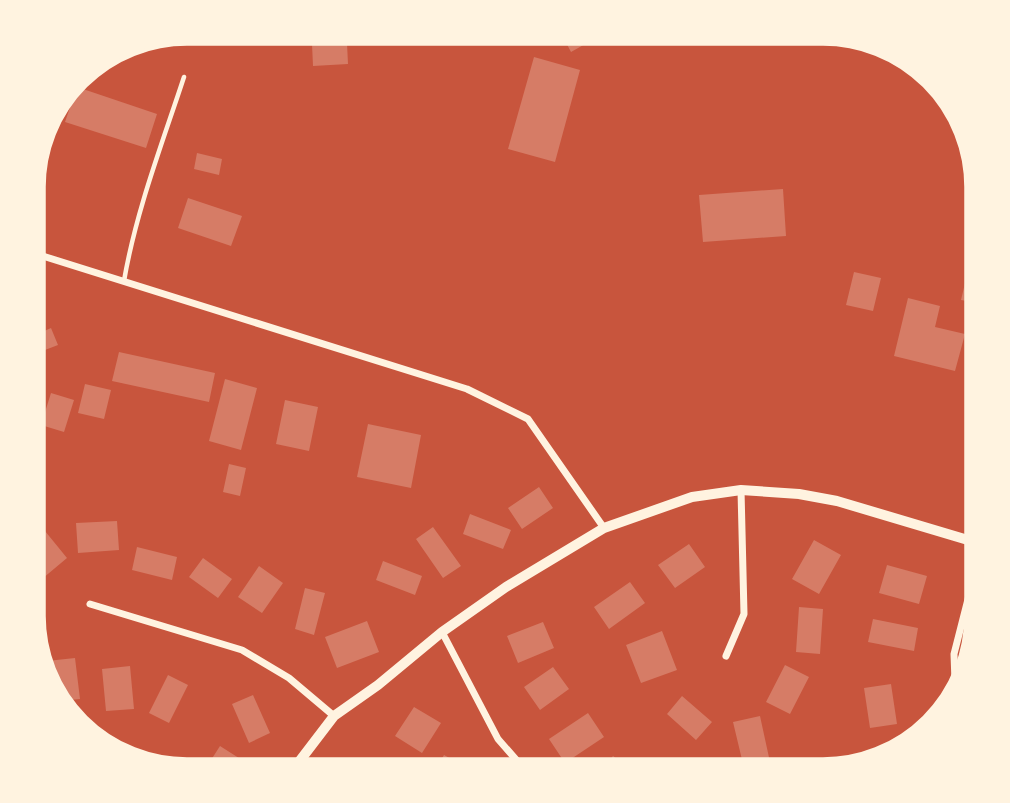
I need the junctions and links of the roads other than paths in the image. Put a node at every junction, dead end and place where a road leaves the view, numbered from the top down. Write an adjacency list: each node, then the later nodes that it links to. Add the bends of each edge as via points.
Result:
1 (184, 77): 3 (lane, via 143,203)
2 (44, 257): 3 (street)
3 (124, 282): 5 (street, via 467,388 528,419)
4 (741, 490): 5 (street, via 692,497); 6 (street, via 837,501); 10 (street, via 744,614)
5 (604, 528): 9 (street)
6 (966, 539)
7 (90, 604): 12 (street, via 243,650 289,678)
8 (966, 607): 11 (street, via 954,654)
9 (442, 632): 12 (street); 14 (street, via 498,739)
10 (726, 656)
11 (955, 672)
12 (334, 716): 13 (street)
13 (301, 759)
14 (516, 759)

